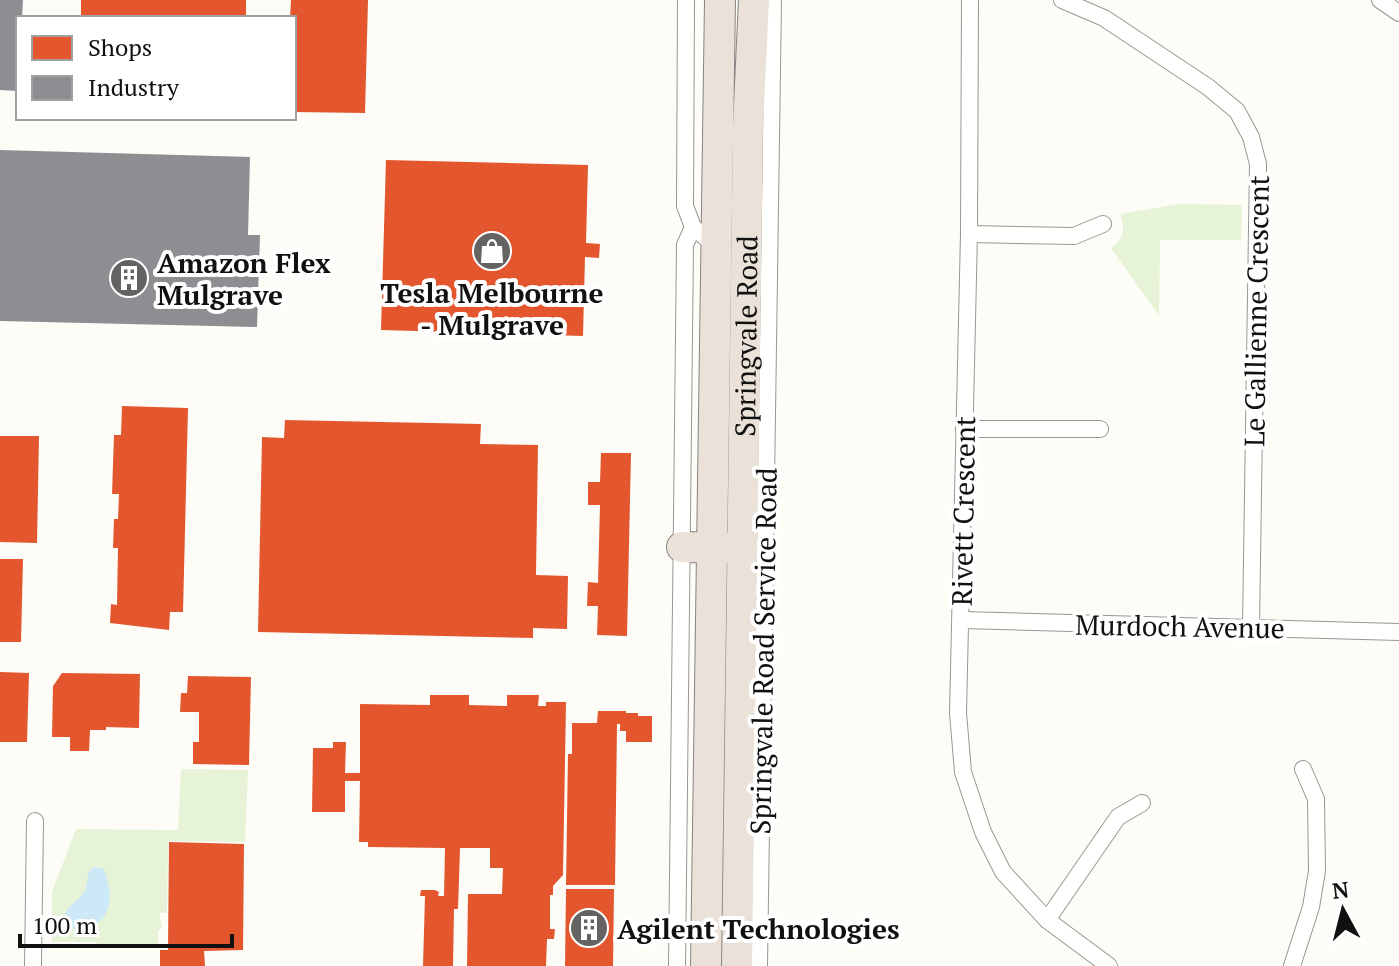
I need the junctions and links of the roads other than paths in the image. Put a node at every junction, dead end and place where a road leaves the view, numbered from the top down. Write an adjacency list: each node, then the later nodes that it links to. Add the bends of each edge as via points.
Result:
1 (686, 0): 11 (street, Springvale Road, via 685,206)
2 (720, 0): 9 (highway, Springvale Road)
3 (754, 0): 9 (highway, Springvale Road)
4 (773, 0): 9 (street, Springvale Road Service Road)
5 (970, 0): 12 (street, Rivett Crescent)
6 (1062, 0): 21 (street, Le Gallienne Crescent, via 1104,18 1208,87 1237,111 1251,137 1258,164)
7 (1380, 0): 8 (street)
8 (1399, 13)
9 (745, 180): 13 (highway, Springvale Road); 19 (highway, Springvale Road); 23 (street, Springvale Road Service Road)
10 (1103, 224): 12 (street, via 1074,236)
11 (693, 227): 13 (street, Springvale Road); 15 (street, Springvale Road, via 685,245)
12 (969, 234): 16 (street, Rivett Crescent)
13 (717, 247): 14 (highway, Springvale Road)
14 (716, 305): 15 (street, Springvale Road); 19 (highway, Springvale Road)
15 (685, 327): 18 (street, Springvale Road)
16 (964, 429): 17 (street); 20 (street, Rivett Crescent)
17 (1100, 429)
18 (682, 547): 19 (highway); 29 (street)
19 (727, 548): 23 (highway, Springvale Road); 30 (highway, Springvale Road)
20 (962, 620): 21 (street, Murdoch Avenue); 27 (street, Rivett Crescent, via 958,713 963,772 1003,872)
21 (1251, 627): 22 (street, Murdoch Avenue)
22 (1399, 632)
23 (752, 673): 31 (highway, Springvale Road); 32 (street, Springvale Road Service Road)
24 (1303, 769): 34 (street, via 1316,799 1317,871)
25 (1142, 803): 27 (street, via 1118,817)
26 (35, 821): 28 (street)
27 (1047, 920): 33 (street, Rivett Crescent)
28 (33, 966)
29 (677, 966)
30 (706, 966)
31 (737, 966)
32 (759, 966)
33 (1109, 966)
34 (1292, 966)

